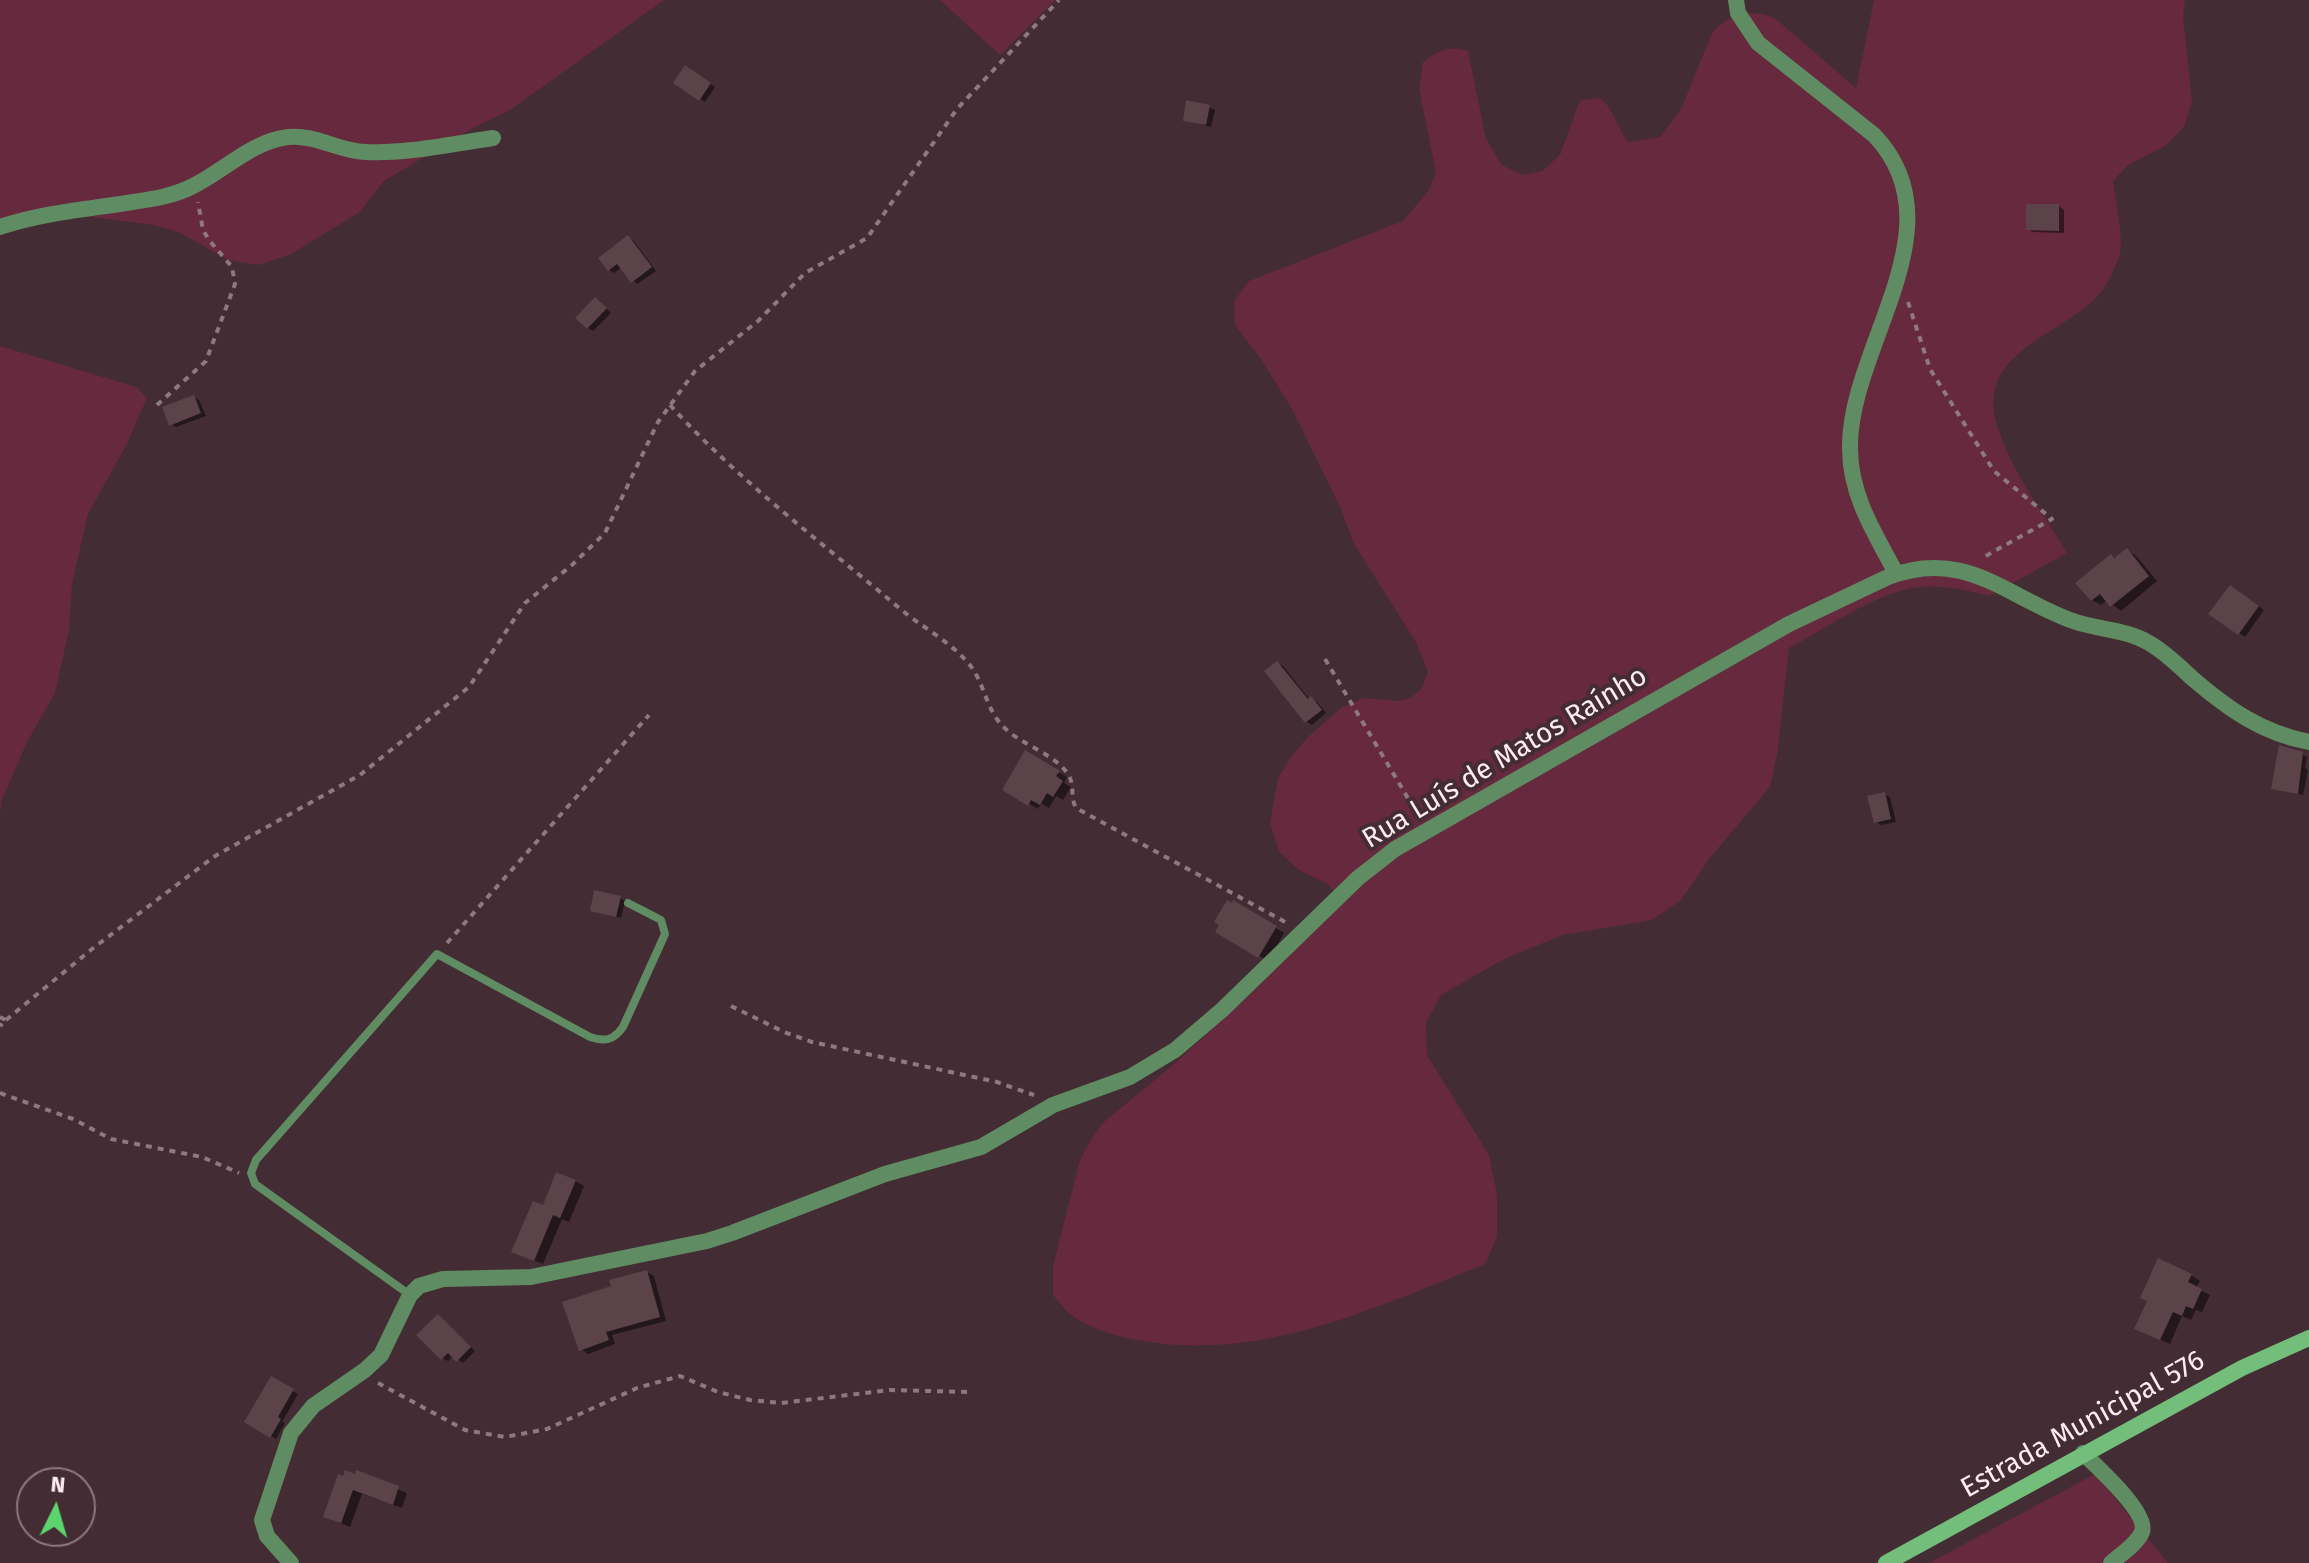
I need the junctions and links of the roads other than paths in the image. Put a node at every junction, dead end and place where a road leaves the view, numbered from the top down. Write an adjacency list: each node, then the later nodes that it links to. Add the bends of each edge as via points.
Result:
1 (1736, 0): 4 (street, via 1738,13 1758,43 1874,135 1904,185 1905,252 1860,385 1849,447 1863,511)
2 (493, 138): 3 (street, via 415,151 365,152 289,136 268,142 178,192)
3 (0, 227)
4 (1896, 573): 5 (street, Rua Luís de Matos Raínho, via 1959,571 2001,584 2064,618 2143,640 2240,716); 7 (street, Rua Luís de Matos Raínho, via 1771,634 1370,867 1214,1018 1130,1077 1053,1105 973,1150 875,1177 732,1233 531,1277 431,1280)
5 (2309, 742)
6 (628, 903): 7 (lane, via 661,920 665,934 616,1036 590,1037 437,954 256,1160 251,1173 262,1190)
7 (410, 1295): 10 (street, via 377,1359 308,1410 294,1428 262,1520 267,1536)
8 (2309, 1337): 9 (main road, Estrada Municipal 576)
9 (2083, 1453): 11 (main road, Estrada Municipal 576); 12 (street, via 2142,1521 2140,1536)
10 (291, 1563)
11 (1886, 1563)
12 (2111, 1563)

